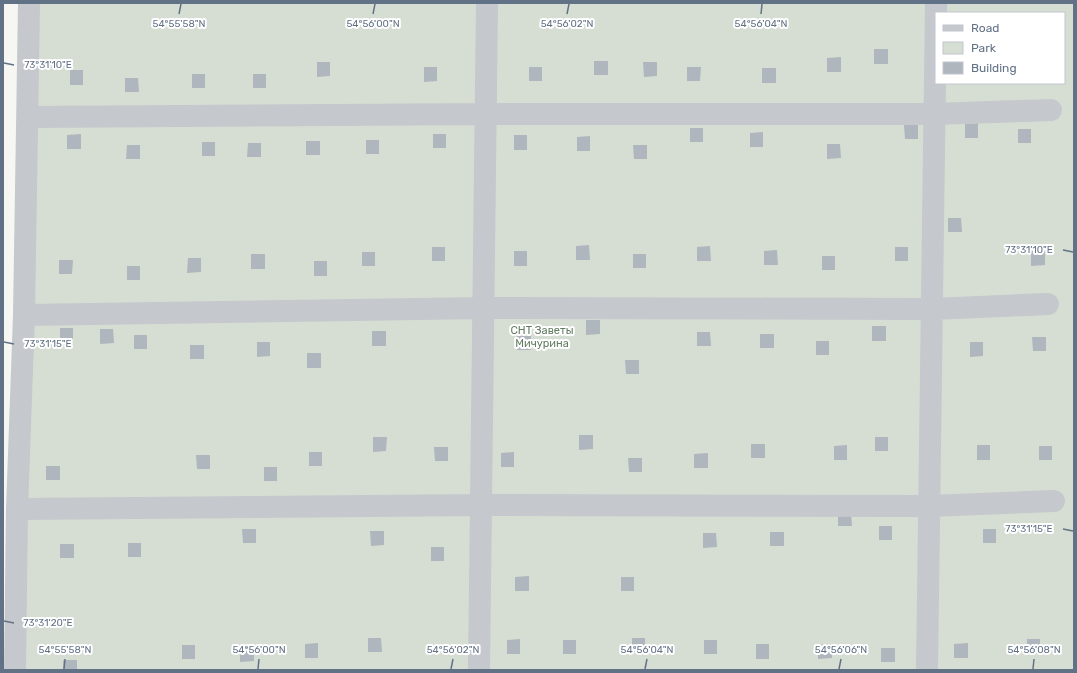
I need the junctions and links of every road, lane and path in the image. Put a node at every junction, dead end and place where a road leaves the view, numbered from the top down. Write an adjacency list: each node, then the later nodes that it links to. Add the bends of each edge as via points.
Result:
1 (29, 3): 7 (street)
2 (487, 3): 5 (street)
3 (935, 58): 6 (street)
4 (1051, 110): 6 (street)
5 (486, 114): 6 (street); 7 (street); 9 (street)
6 (934, 114): 10 (street)
7 (28, 117): 11 (street)
8 (1048, 304): 10 (street)
9 (484, 308): 10 (street); 11 (street); 13 (street)
10 (932, 309): 14 (street)
11 (24, 314): 15 (street)
12 (1054, 501): 14 (street)
13 (481, 505): 14 (street); 15 (street); 17 (street)
14 (929, 506): 18 (street)
15 (17, 510): 16 (street)
16 (16, 670)
17 (479, 670)
18 (927, 670)

